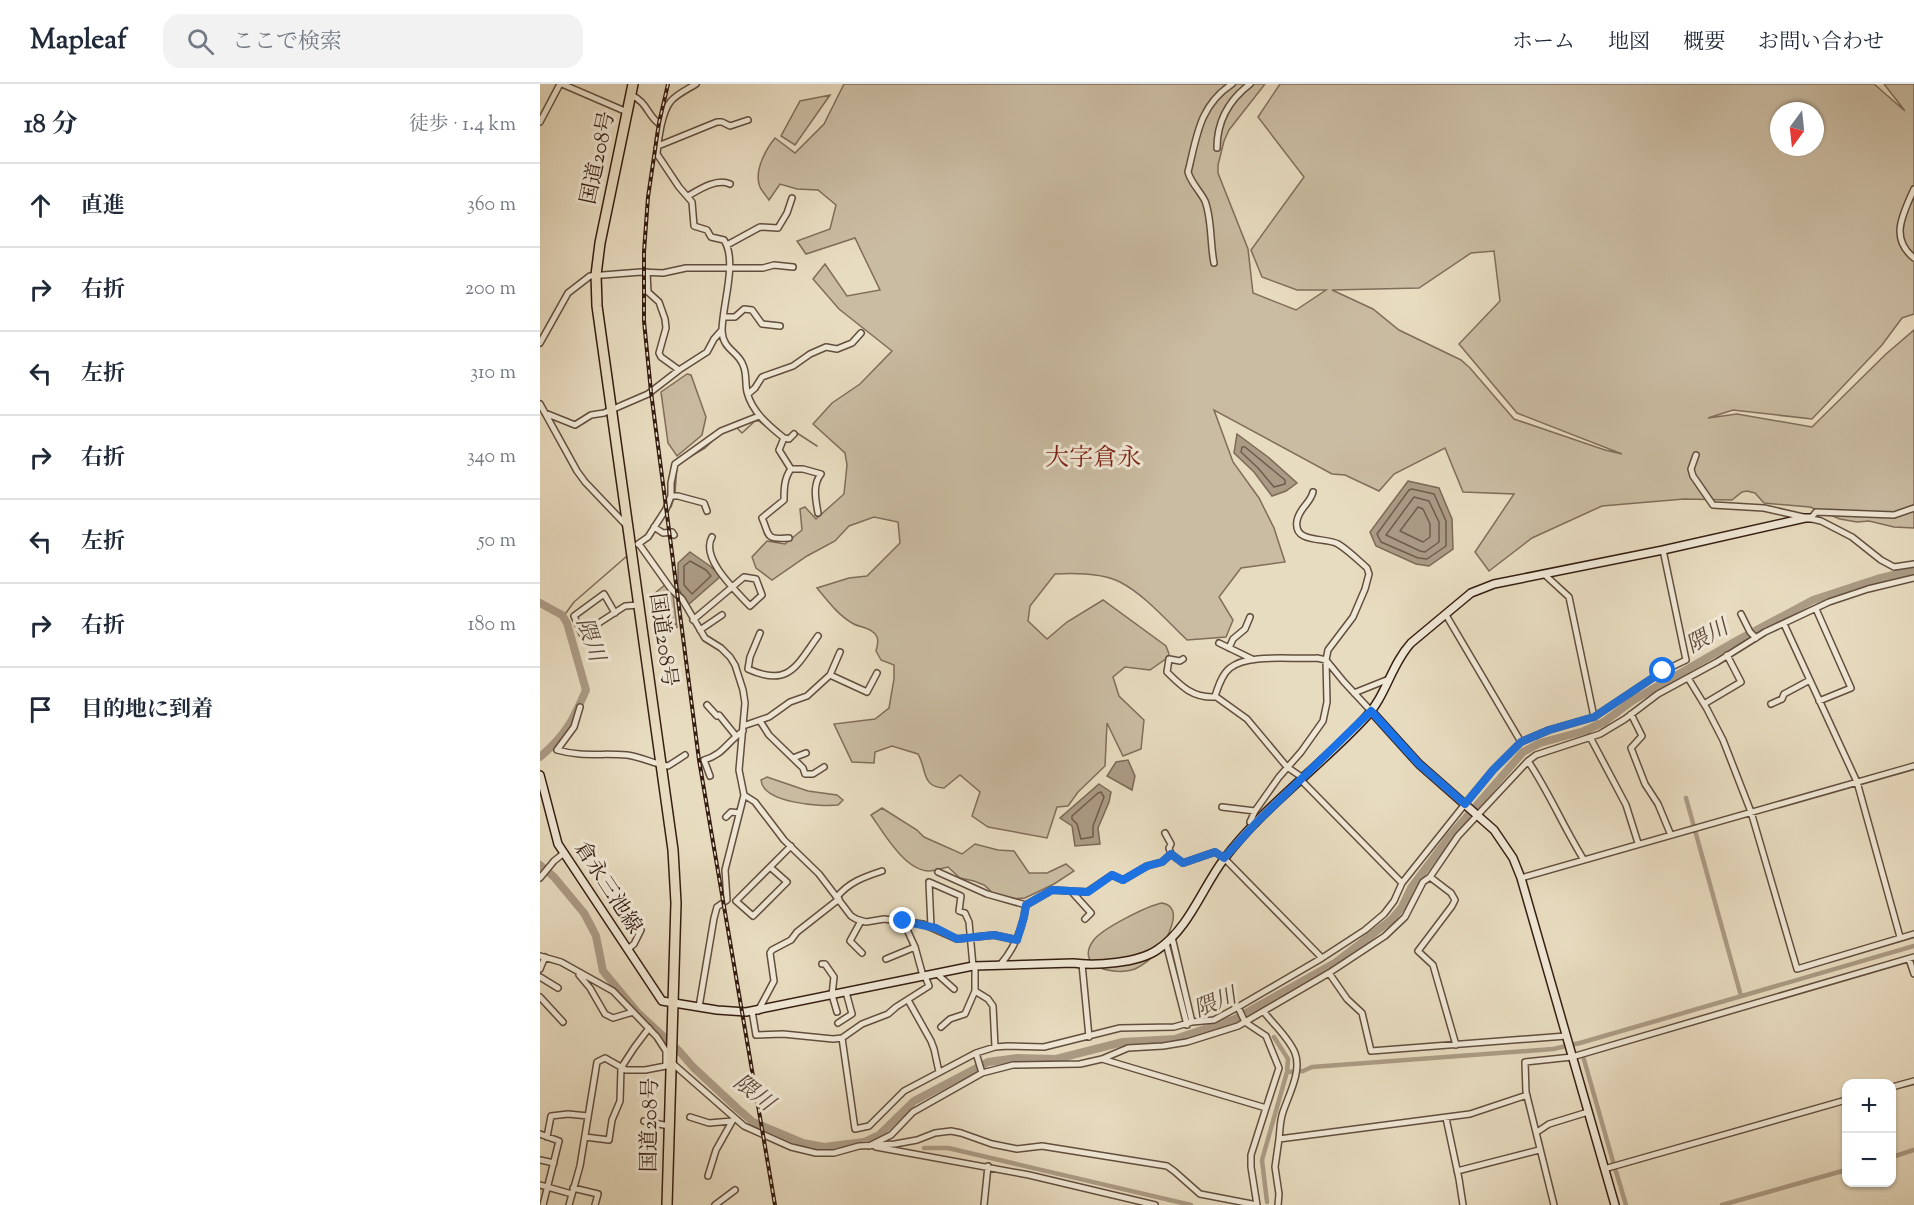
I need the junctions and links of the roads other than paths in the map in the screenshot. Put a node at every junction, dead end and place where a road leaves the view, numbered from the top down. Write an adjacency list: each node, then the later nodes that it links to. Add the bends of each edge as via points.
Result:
1 (561, 84): 7 (street); 9 (street)
2 (633, 84): 6 (highway, 国道208号)
3 (696, 84): 10 (street, via 672,98)
4 (1232, 84): 19 (street, via 1211,102 1188,172 1209,217)
5 (1250, 84): 12 (street, via 1224,113)
6 (631, 95): 7 (highway, 国道208号); 10 (street, via 648,107)
7 (627, 112): 23 (highway, 国道208号)
8 (748, 120): 11 (street, via 730,126 717,122)
9 (540, 122)
10 (661, 125): 11 (street)
11 (658, 146): 15 (street, via 657,154)
12 (1217, 148)
13 (730, 184): 15 (street, via 724,181 706,186)
14 (1914, 189): 18 (street, via 1901,218 1901,231 1902,245)
15 (688, 196): 17 (street, via 693,226 707,230 711,237 724,240)
16 (792, 198): 17 (street, via 778,228 760,227)
17 (727, 245): 21 (street)
18 (1914, 258)
19 (1214, 263)
20 (793, 267): 21 (street)
21 (729, 268): 22 (street); 24 (street)
22 (647, 272): 23 (street); 29 (street, via 648,292 659,302 666,324 659,352)
23 (596, 275): 28 (street, via 568,293); 32 (highway, 国道208号)
24 (724, 317): 25 (street, via 752,310 762,324); 26 (street)
25 (780, 326)
26 (722, 330): 29 (street, via 706,352); 30 (street, via 727,347 742,361)
27 (861, 333): 30 (street, via 852,343 810,354 793,366 762,377)
28 (540, 343)
29 (679, 370): 32 (street, via 648,394)
30 (748, 394): 34 (street)
31 (540, 404): 33 (street)
32 (611, 410): 33 (street, via 591,415 575,425); 45 (highway, 国道208号)
33 (545, 413): 45 (street, via 581,477)
34 (759, 416): 36 (street); 40 (street, via 722,431 675,464)
35 (794, 434): 36 (street)
36 (784, 438): 38 (street, via 779,450)
37 (1696, 455): 44 (street, via 1693,476 1713,505 1764,508)
38 (791, 469): 43 (street, via 822,474 816,488); 49 (street, via 783,486 784,500 762,518 772,537)
39 (1313, 492): 75 (street, via 1297,522 1301,533 1306,538 1337,543 1369,574 1353,617 1328,650)
40 (671, 496): 42 (street, via 704,503); 46 (street)
41 (1914, 508): 44 (street, via 1894,515 1816,512)
42 (707, 511)
43 (818, 513)
44 (1808, 518): 51 (street); 52 (street, via 1852,537 1894,567)
45 (627, 526): 50 (highway, 国道208号)
46 (654, 527): 47 (street); 50 (street)
47 (674, 535)
48 (712, 537): 55 (street, via 708,543 711,560)
49 (789, 538)
50 (633, 549): 56 (highway, 国道208号); 63 (street, via 682,599)
51 (1663, 550): 53 (street); 92 (street, via 1686,660)
52 (1914, 564)
53 (1544, 574): 61 (street, via 1477,589); 92 (street, via 1569,597)
54 (1914, 578): 57 (street, via 1845,595)
55 (732, 587): 55 (street, via 744,577 756,579 762,595 750,606); 63 (street)
56 (639, 605): 58 (street, via 625,606); 102 (highway, 国道208号)
57 (1816, 609): 64 (street); 85 (street, via 1851,688)
58 (615, 613): 58 (street, via 582,634 574,616 604,594)
59 (1741, 614): 68 (street)
60 (722, 615): 65 (street)
61 (1446, 615): 81 (street, via 1405,650); 97 (street)
62 (1250, 617): 70 (street)
63 (693, 620): 65 (street)
64 (1784, 624): 68 (street); 82 (street)
65 (700, 630): 79 (street, via 730,657)
66 (759, 633): 76 (street)
67 (818, 636): 76 (street, via 791,672 763,676)
68 (1756, 638): 72 (street)
69 (1220, 643): 70 (street)
70 (1228, 648): 74 (street)
71 (840, 652): 78 (street)
72 (1727, 655): 80 (street); 86 (street, via 1741,682)
73 (1183, 659): 84 (street, via 1169,659 1167,672 1183,688 1202,698)
74 (1252, 659): 75 (street); 84 (street, via 1228,669)
75 (1326, 660): 83 (street); 105 (street, via 1328,702 1323,721)
76 (748, 669): 79 (street)
77 (877, 673): 78 (street, via 867,692)
78 (830, 675): 93 (street, via 807,696)
79 (739, 676): 94 (street, via 745,703)
80 (1688, 678): 86 (street); 91 (street, via 1658,693)
81 (1389, 679): 83 (street); 90 (street)
82 (1809, 680): 85 (street); 87 (street)
83 (1354, 693): 90 (street)
84 (1215, 697): 105 (street, via 1247,720)
85 (1819, 701): 109 (street)
86 (1704, 704): 114 (street, via 1723,740)
87 (1771, 704)
88 (707, 705): 95 (street)
89 (580, 707): 102 (street, via 574,727 557,750 573,755 630,756)
90 (1371, 711): 108 (street); 111 (street, via 1419,764)
91 (1631, 714): 96 (street); 120 (street, via 1642,736 1631,748)
92 (1594, 717): 97 (street)
93 (760, 721): 94 (street); 100 (street)
94 (743, 729): 95 (street); 110 (street, via 739,770)
95 (736, 736): 107 (street, via 718,755 704,760)
96 (1590, 737): 101 (street); 121 (street, via 1626,805)
97 (1521, 742): 111 (street)
98 (806, 753): 100 (street)
99 (685, 755): 102 (street, via 668,766)
100 (793, 758): 104 (street, via 809,775)
101 (1528, 761): 116 (street); 126 (street)
102 (662, 765): 173 (highway, 国道208号, via 675,877)
103 (1914, 766): 109 (street)
104 (824, 767)
105 (1287, 767): 108 (street); 113 (street)
106 (540, 775): 123 (street, 倉永三池線)
107 (710, 776)
108 (1302, 779): 118 (street); 133 (street)
109 (1857, 782): 114 (street); 144 (street)
110 (744, 795): 115 (street); 122 (street, via 755,802)
111 (1465, 804): 116 (street); 133 (street)
112 (1222, 807): 113 (street)
113 (1255, 811): 118 (street, via 1250,822)
114 (1751, 812): 121 (street); 144 (street, via 1797,969)
115 (739, 813): 117 (street, via 731,812); 174 (street, via 725,870 727,900 717,907 714,918)
116 (1477, 814): 130 (street); 132 (street, via 1506,846)
117 (726, 817)
118 (1256, 823): 125 (street)
119 (1165, 833): 124 (street)
120 (1670, 833)
121 (1638, 843): 126 (street)
122 (791, 846): 127 (street); 135 (street)
123 (564, 853): 131 (street); 149 (street, 倉永三池線)
124 (1171, 854): 125 (street, via 1183,863 1215,852); 134 (street, via 1123,880 1112,875 1088,892)
125 (1224, 858): 143 (street); 152 (street)
126 (1584, 860): 132 (street)
127 (770, 867): 127 (street, via 736,901 753,916 787,882)
128 (882, 871): 135 (street, via 859,878)
129 (938, 872): 136 (street, via 987,894)
130 (1430, 877): 162 (street, via 1423,882 1405,916 1385,936); 191 (street, via 1455,900 1418,951 1433,965)
131 (540, 878)
132 (1521, 878): 188 (street)
133 (1402, 883): 152 (street, via 1384,914)
134 (1071, 890): 136 (street, via 1052,890); 137 (street, via 1091,913)
135 (838, 898): 138 (street, via 851,916); 176 (street, via 791,940 772,950 774,981)
136 (1026, 905): 146 (street)
137 (1085, 920)
138 (861, 921): 139 (street); 150 (street, via 850,941)
139 (903, 921): 140 (street); 148 (street)
140 (931, 927): 145 (street, via 957,939); 145 (street, via 929,882 961,896 959,912 968,916)
141 (641, 930): 149 (street)
142 (1914, 934): 144 (street)
143 (1172, 937): 147 (street); 183 (street)
144 (1900, 937)
145 (970, 938): 146 (street, via 1000,935); 158 (street)
146 (1017, 940): 157 (street)
147 (1166, 943): 156 (street, via 1141,958); 183 (street)
148 (915, 947): 154 (street); 165 (street)
149 (628, 949): 173 (street, 倉永三池線, via 662,1000)
150 (862, 953)
151 (543, 957): 159 (street); 160 (street)
152 (1322, 958): 175 (street)
153 (1912, 958): 163 (street); 194 (street)
154 (886, 959)
155 (822, 964): 170 (street, via 834,977)
156 (1082, 964): 157 (street); 189 (street)
157 (1000, 965): 158 (street)
158 (974, 966): 161 (street); 168 (street)
159 (540, 969)
160 (580, 973): 177 (street, via 606,986); 177 (street, via 605,1014 613,1018)
161 (936, 973): 165 (street); 167 (street)
162 (1329, 974): 179 (street); 191 (street, via 1362,1013 1371,1051)
163 (1914, 974)
164 (540, 976): 166 (street)
165 (924, 976): 169 (street); 172 (street, via 929,986)
166 (558, 988)
167 (954, 989)
168 (975, 991): 186 (street, via 965,1014); 192 (street, via 993,1006)
169 (846, 992): 170 (street); 182 (street, via 852,1014)
170 (832, 995): 176 (street); 178 (street)
171 (540, 997): 180 (street)
172 (908, 1000): 190 (street); 199 (street, via 931,1041)
173 (673, 1002): 174 (street); 196 (highway, 国道208号)
174 (699, 1007): 176 (street)
175 (1239, 1009): 181 (street); 183 (street, via 1214,1020)
176 (755, 1011): 190 (street, via 756,1035)
177 (633, 1012): 185 (street)
178 (837, 1012)
179 (1264, 1012): 181 (street); 184 (street)
180 (563, 1022)
181 (1245, 1022): 187 (street); 195 (street, via 1187,1042 1128,1048)
182 (838, 1023)
183 (1190, 1023): 189 (street, via 1120,1028)
184 (1276, 1026): 187 (street); 216 (street, via 1295,1054 1297,1065)
185 (649, 1028): 196 (street); 197 (street)
186 (941, 1028)
187 (1266, 1036): 204 (street, via 1279,1068)
188 (1566, 1036): 191 (street); 194 (street)
189 (1089, 1037): 192 (street, via 1044,1047)
190 (842, 1038): 199 (street, via 855,1129 869,1126 904,1091)
191 (1456, 1045)
192 (995, 1047): 193 (street)
193 (976, 1053): 198 (street); 199 (street)
194 (1572, 1055): 202 (street, via 1525,1062); 205 (street)
195 (1102, 1059): 198 (street); 204 (street)
196 (670, 1063): 197 (street, via 645,1070); 209 (street); 211 (highway, 国道208号)
197 (621, 1068): 206 (street, via 605,1058 597,1062); 215 (street, via 620,1101 609,1140)
198 (981, 1071): 217 (street, via 913,1112 891,1135)
199 (939, 1072)
200 (1914, 1081): 201 (street)
201 (1896, 1086)
202 (1527, 1095): 208 (street); 212 (street)
203 (1842, 1101): 222 (street)
204 (1266, 1108): 236 (street, via 1251,1155)
205 (1588, 1112): 212 (street, via 1549,1124); 222 (street)
206 (588, 1116): 214 (street, via 551,1116); 215 (street)
207 (690, 1117): 209 (street, via 709,1123)
208 (1446, 1118): 216 (street); 223 (street)
209 (733, 1120): 217 (street, via 791,1147 816,1153); 224 (street)
210 (644, 1121): 211 (street)
211 (669, 1126): 232 (highway, 国道208号)
212 (1537, 1132): 218 (street)
213 (540, 1134): 214 (street)
214 (547, 1137): 220 (street, via 559,1141)
215 (585, 1137): 228 (street)
216 (1279, 1139): 237 (street, via 1275,1167)
217 (869, 1146): 221 (street); 236 (street, via 901,1143 943,1131 961,1132 1017,1149 1042,1146 1167,1166 1200,1194)
218 (1539, 1150): 223 (street); 239 (street)
219 (540, 1160): 220 (street)
220 (554, 1163): 226 (street)
221 (988, 1166): 234 (street); 235 (street)
222 (1604, 1169): 240 (street)
223 (1457, 1171): 238 (street)
224 (708, 1176)
225 (540, 1185): 226 (street)
226 (548, 1187): 228 (street); 229 (street)
227 (735, 1190): 233 (street)
228 (573, 1191): 230 (street); 231 (street, via 598,1194)
229 (543, 1205)
230 (569, 1205)
231 (595, 1205)
232 (667, 1205)
233 (715, 1205)
234 (984, 1205)
235 (1155, 1205)
236 (1257, 1205)
237 (1278, 1205)
238 (1463, 1205)
239 (1554, 1205)
240 (1615, 1205)

